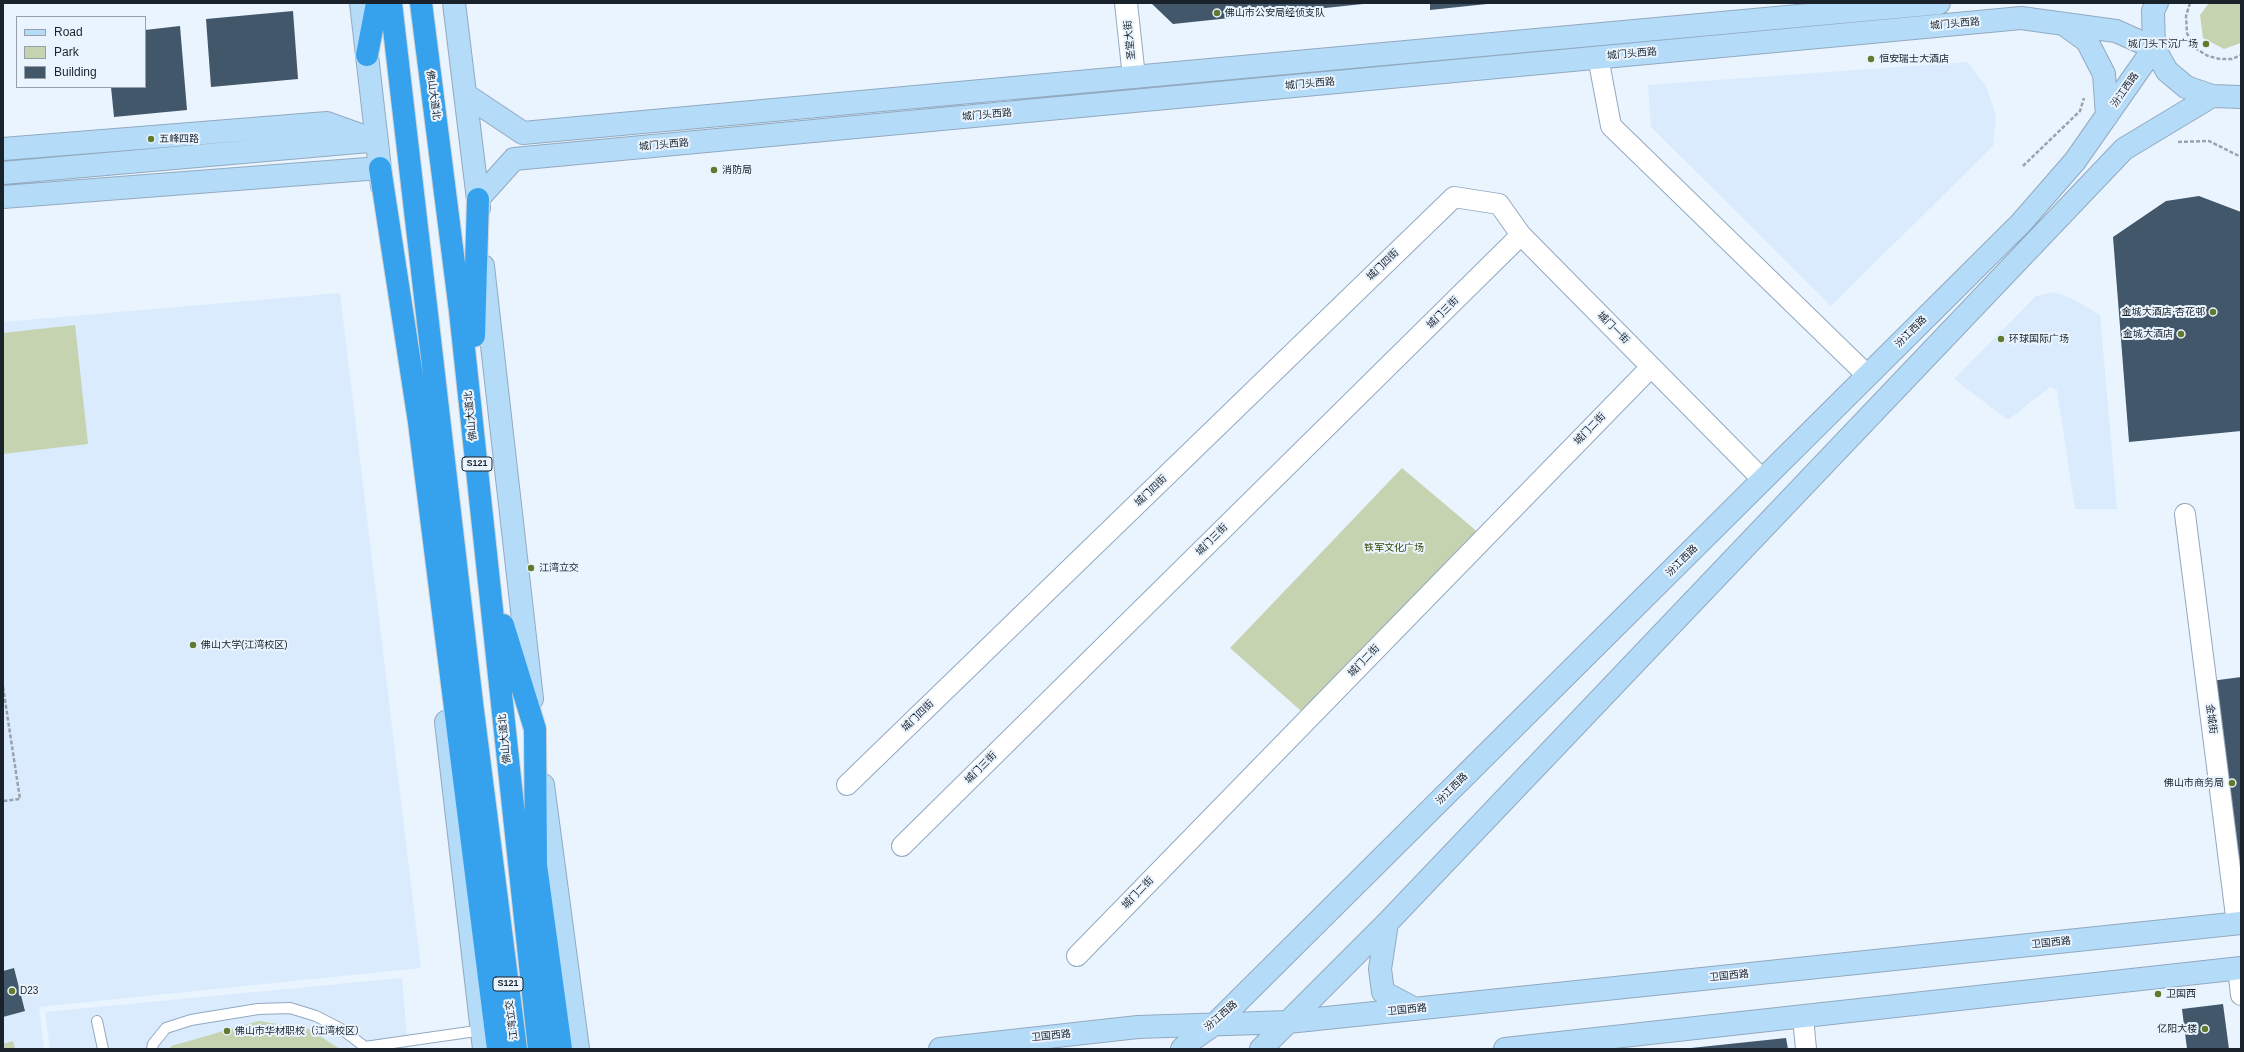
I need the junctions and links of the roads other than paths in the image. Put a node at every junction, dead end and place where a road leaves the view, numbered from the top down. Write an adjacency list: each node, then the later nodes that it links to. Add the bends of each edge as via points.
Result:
1 (361, 3): 11 (main road)
2 (377, 3): 11 (highway)
3 (391, 3): 54 (highway, 江湾立交 / S121, via 471,695)
4 (421, 3): 30 (highway, 佛山大道北 / S121, via 446,188)
5 (454, 3): 14 (main road)
6 (1126, 3): 13 (street, 圣堂大街)
7 (1939, 3): 13 (main road)
8 (2157, 3): 10 (main road, via 2153,10)
9 (2062, 24): 10 (main road, 城门头西路, via 2116,31); 12 (main road, 城门头西路, via 2021,18); 17 (main road, via 2087,41 2104,74)
10 (2154, 48): 15 (main road, via 2167,71 2186,87); 17 (main road, 汾江西路)
11 (367, 55): 18 (main road)
12 (1598, 57): 25 (main road, 城门头西路, via 514,159); 29 (street, via 1612,126)
13 (1134, 77): 14 (main road, via 522,133)
14 (466, 95): 25 (main road)
15 (2212, 96): 16 (main road); 37 (main road, via 2124,150)
16 (2241, 97)
17 (2107, 116): 29 (main road, 汾江西路, via 2075,161 2021,223)
18 (377, 141): 19 (main road, via 327,123); 20 (main road); 21 (main road)
19 (3, 149)
20 (380, 168): 22 (main road); 48 (main road); 53 (highway, via 419,422)
21 (3, 173)
22 (122, 188): 23 (main road); 26 (main road, via 80,204)
23 (3, 197)
24 (1454, 197): 27 (street, 城门一街, via 1499,204); 35 (street, 城门四街)
25 (478, 199): 30 (highway); 34 (main road, via 484,277)
26 (3, 210)
27 (1521, 235): 28 (street, 城门一街); 36 (street, 城门三街)
28 (1651, 367): 31 (street, 城门一街); 39 (street, 城门二街)
29 (1868, 376): 31 (main road, 汾江西路)
30 (471, 413): 33 (highway, 佛山大道北 / S121)
31 (1763, 480): 46 (main road, 汾江西路)
32 (2185, 514): 38 (street, 金城街)
33 (488, 579): 34 (highway); 55 (highway, 佛山大道北 / S121)
34 (535, 729): 56 (highway, via 536,864); 57 (main road)
35 (847, 785)
36 (902, 846)
37 (1387, 923): 42 (main road, via 1380,969 1383,992); 45 (main road)
38 (2239, 923): 42 (main road, 卫国西路)
39 (1076, 956)
40 (2240, 968): 41 (street); 43 (main road)
41 (2241, 995)
42 (1415, 1009): 45 (main road, 卫国西路)
43 (1803, 1017): 60 (main road); 61 (street)
44 (97, 1021): 51 (lane)
45 (1288, 1022): 46 (main road, 卫国西路); 59 (main road)
46 (1216, 1023): 47 (main road, 卫国西路); 49 (main road, 汾江西路)
47 (1138, 1027): 49 (main road); 58 (main road, 卫国西路)
48 (483, 1039): 50 (lane)
49 (1186, 1047)
50 (365, 1048): 52 (lane, via 343,1030 316,1016 290,1008 258,1009 191,1020 166,1028)
51 (103, 1049)
52 (152, 1049)
53 (498, 1049)
54 (516, 1049)
55 (539, 1049)
56 (561, 1049)
57 (578, 1049)
58 (940, 1049)
59 (1261, 1049)
60 (1505, 1049)
61 (1806, 1049)

